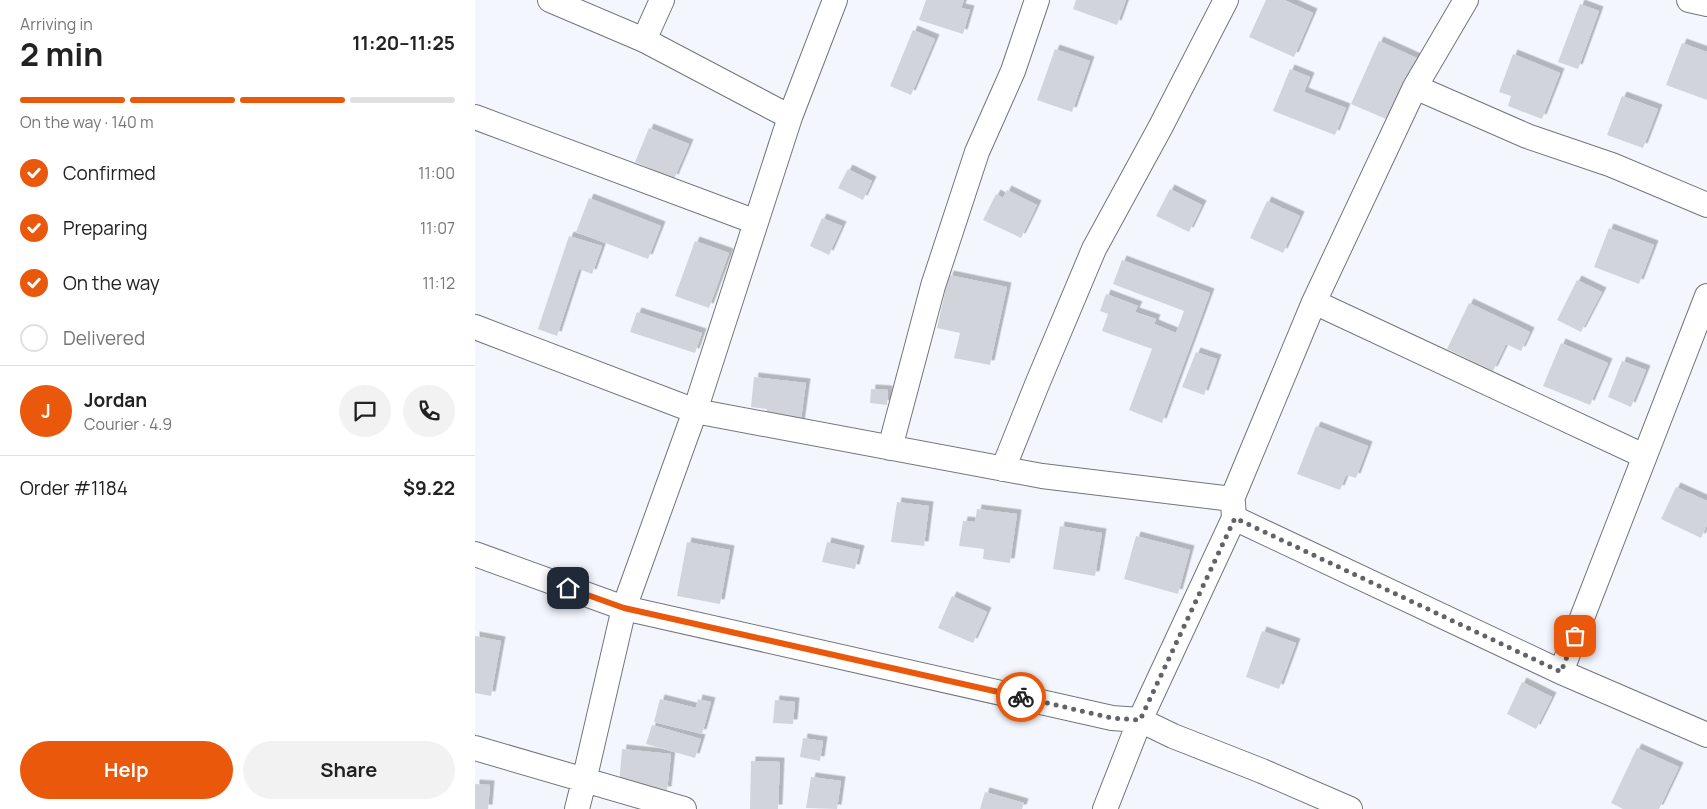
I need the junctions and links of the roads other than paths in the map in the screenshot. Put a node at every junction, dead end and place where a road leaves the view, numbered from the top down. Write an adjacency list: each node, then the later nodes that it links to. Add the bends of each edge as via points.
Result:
1 (550, 0): 9 (street)
2 (662, 0): 9 (street)
3 (835, 0): 12 (street)
4 (1037, 0): 19 (street, via 1013,72 977,152 933,286)
5 (1226, 0): 21 (street, via 1095,249)
6 (1466, 0): 10 (street)
7 (1689, 0): 8 (street)
8 (1707, 4)
9 (643, 40): 12 (street)
10 (1415, 88): 13 (street, via 1527,136 1612,165); 16 (street)
11 (475, 117): 14 (street)
12 (790, 118): 14 (street)
13 (1707, 205)
14 (756, 222): 18 (street)
15 (1707, 296): 20 (street)
16 (1314, 302): 20 (street); 22 (street)
17 (475, 327): 18 (street)
18 (695, 411): 19 (street); 24 (street)
19 (890, 448): 21 (street)
20 (1644, 456): 25 (street)
21 (1003, 469): 22 (street)
22 (1233, 508): 25 (street); 26 (street)
23 (475, 554): 24 (street)
24 (624, 608): 26 (street, via 1112,718); 29 (street)
25 (1561, 672): 27 (street)
26 (1140, 720): 32 (street); 33 (street)
27 (1707, 735)
28 (475, 748): 29 (street)
29 (585, 781): 30 (street); 31 (street)
30 (577, 809)
31 (684, 809)
32 (1105, 809)
33 (1350, 809)

